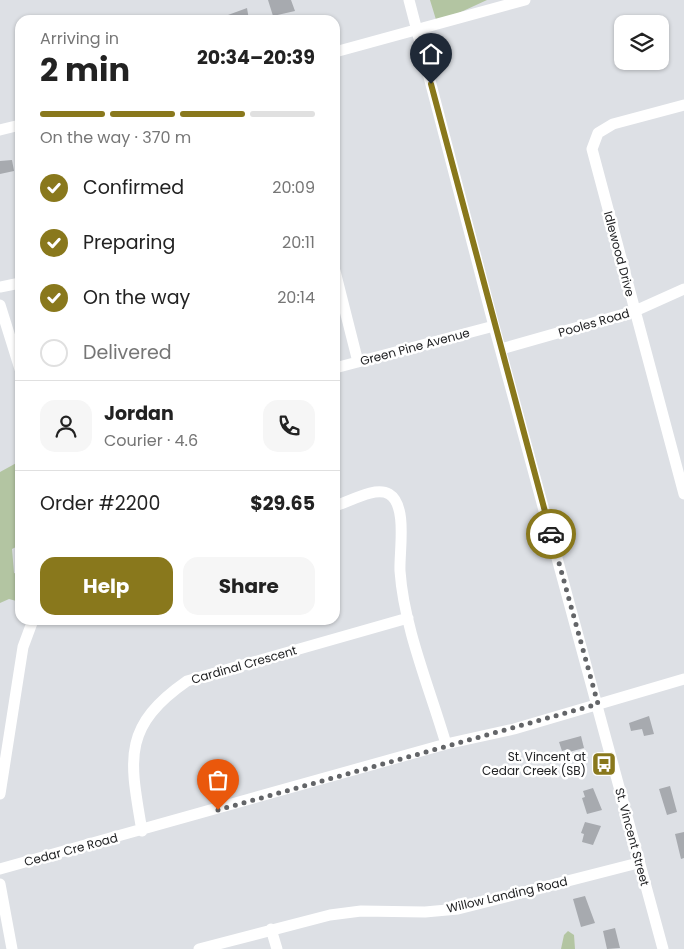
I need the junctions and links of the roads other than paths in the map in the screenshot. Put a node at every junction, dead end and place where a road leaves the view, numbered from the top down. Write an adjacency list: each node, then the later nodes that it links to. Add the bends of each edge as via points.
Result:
1 (409, 0): 3 (street, St. Vincent Street)
2 (525, 0): 3 (street)
3 (417, 28): 4 (street); 14 (street, St. Vincent Street)
4 (340, 51)
5 (684, 105): 13 (street, Idlewood Drive, via 613,124 598,133 594,141 593,156)
6 (15, 126): 7 (street)
7 (0, 130)
8 (15, 284): 9 (street)
9 (0, 287)
10 (684, 289): 13 (street, Pooles Road)
11 (340, 291): 17 (street)
12 (0, 305): 16 (street)
13 (634, 311): 15 (street, Pooles Road); 19 (street, Idlewood Drive)
14 (494, 326): 15 (street, St. Vincent Street); 17 (street, Green Pine Avenue)
15 (501, 349): 25 (street, St. Vincent Street)
16 (15, 353)
17 (358, 362): 18 (street, Green Pine Avenue)
18 (340, 367)
19 (682, 476): 20 (street, Idlewood Drive)
20 (684, 494)
21 (340, 504): 22 (street, via 374,492 389,494 396,499 401,520 400,572)
22 (408, 618): 26 (street); 28 (street, Cardinal Crescent, via 187,681 165,696 148,717 135,743 132,770)
23 (31, 625): 27 (street, via 23,647)
24 (684, 679): 25 (street, Cedar Cre Road)
25 (598, 704): 26 (street, Cedar Cre Road, via 514,729); 29 (street, St. Vincent Street)
26 (446, 744): 28 (street, Cedar Cre Road)
27 (0, 794)
28 (142, 831): 30 (street, Cedar Cre Road)
29 (638, 862): 32 (street, Willow Landing Road, via 458,909 360,911); 36 (street, St. Vincent Street)
30 (0, 869)
31 (0, 884): 33 (street)
32 (271, 929): 34 (street, Willow Landing Road); 35 (street)
33 (12, 949)
34 (199, 949)
35 (277, 949)
36 (663, 949)

